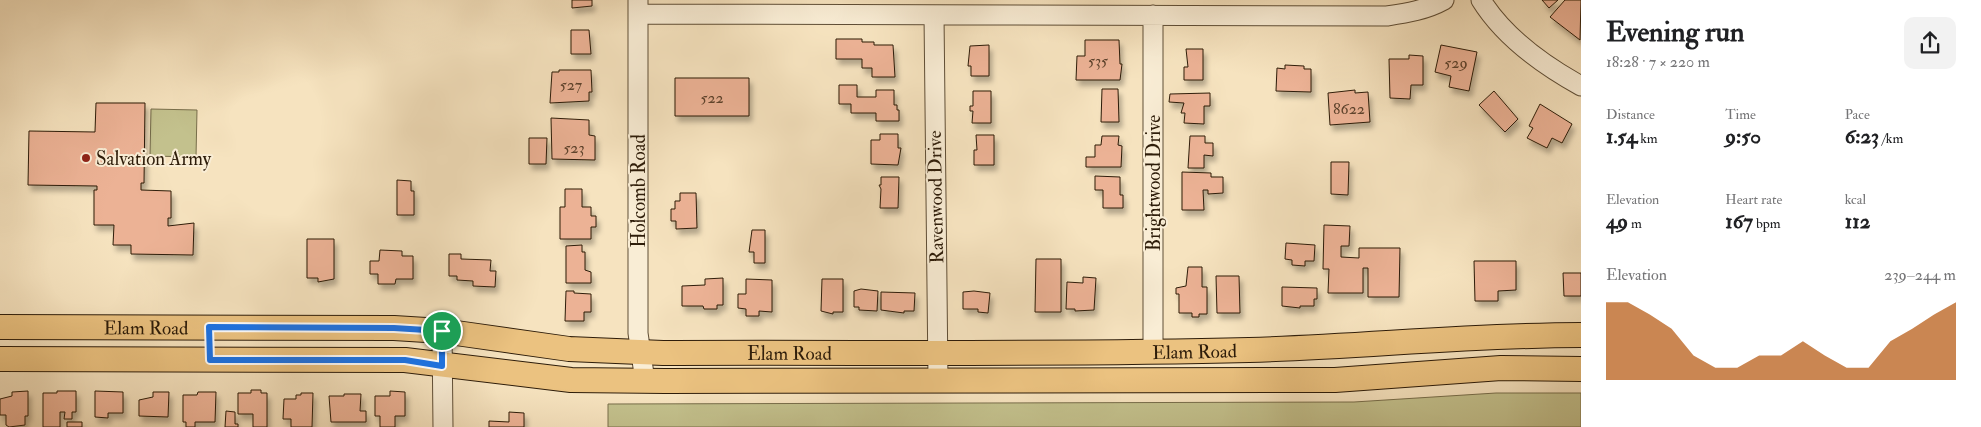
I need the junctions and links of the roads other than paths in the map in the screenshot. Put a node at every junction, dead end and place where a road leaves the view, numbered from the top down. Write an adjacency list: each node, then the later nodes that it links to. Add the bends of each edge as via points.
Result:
1 (1444, 0): 5 (street, via 1411,13 1387,16)
2 (1481, 0): 6 (street, via 1517,42)
3 (638, 7): 4 (street); 12 (street, Holcomb Road)
4 (934, 15): 5 (street); 13 (street, Ravenwood Drive)
5 (1153, 15): 11 (street, Brightwood Drive)
6 (1581, 86)
7 (0, 326): 8 (main road, Elam Road)
8 (209, 327): 9 (main road, Elam Road); 15 (main road)
9 (442, 331): 12 (main road, Elam Road, via 569,349); 16 (street)
10 (1581, 336): 11 (main road, Elam Road, via 1510,335 1346,346)
11 (1153, 350): 13 (main road, Elam Road); 19 (main road)
12 (639, 352): 13 (main road, Elam Road); 20 (street, Holcomb Road)
13 (937, 352): 18 (street, Ravenwood Drive)
14 (0, 359): 15 (main road, Elam Road)
15 (210, 360): 16 (main road, Elam Road, via 405,360)
16 (442, 366): 20 (main road, Elam Road, via 571,380); 21 (street)
17 (1581, 369): 19 (main road, Elam Road, via 1501,368 1334,380)
18 (938, 380): 19 (main road, Elam Road); 20 (main road, Elam Road)
19 (1153, 380)
20 (645, 381)
21 (443, 427)

